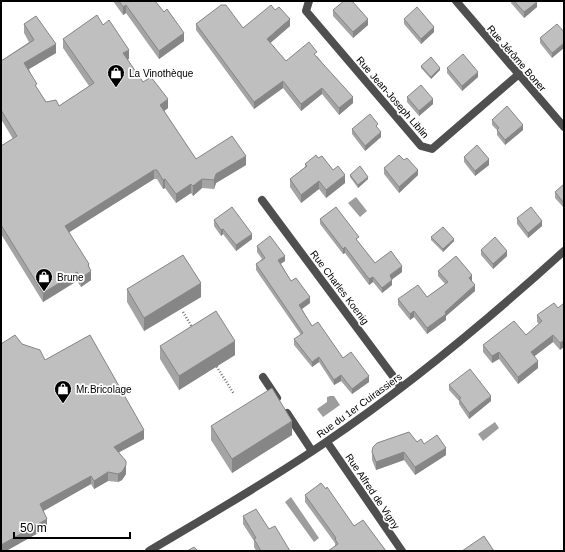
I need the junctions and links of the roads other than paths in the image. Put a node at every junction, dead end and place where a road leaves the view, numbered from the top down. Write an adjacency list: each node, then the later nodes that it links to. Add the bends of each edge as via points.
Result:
1 (309, 1): 3 (street, Rue Jean-Joseph Liblin, via 306,11 421,146 432,149)
2 (456, 1): 3 (street, Rue Jérôme Boner)
3 (519, 74): 4 (street, Rue Jérôme Boner)
4 (564, 127)
5 (262, 200): 8 (street, Rue Charles Koenig)
6 (564, 251): 8 (street, Rue du 1er Cuirassiers, via 516,294)
7 (263, 377): 10 (street)
8 (401, 387): 9 (street, Rue du 1er Cuirassiers)
9 (327, 442): 10 (street, Rue du 1er Cuirassiers); 12 (street, Rue Alfred de Vigny)
10 (312, 451): 11 (street, Rue du 1er Cuirassiers)
11 (148, 551)
12 (402, 551)

